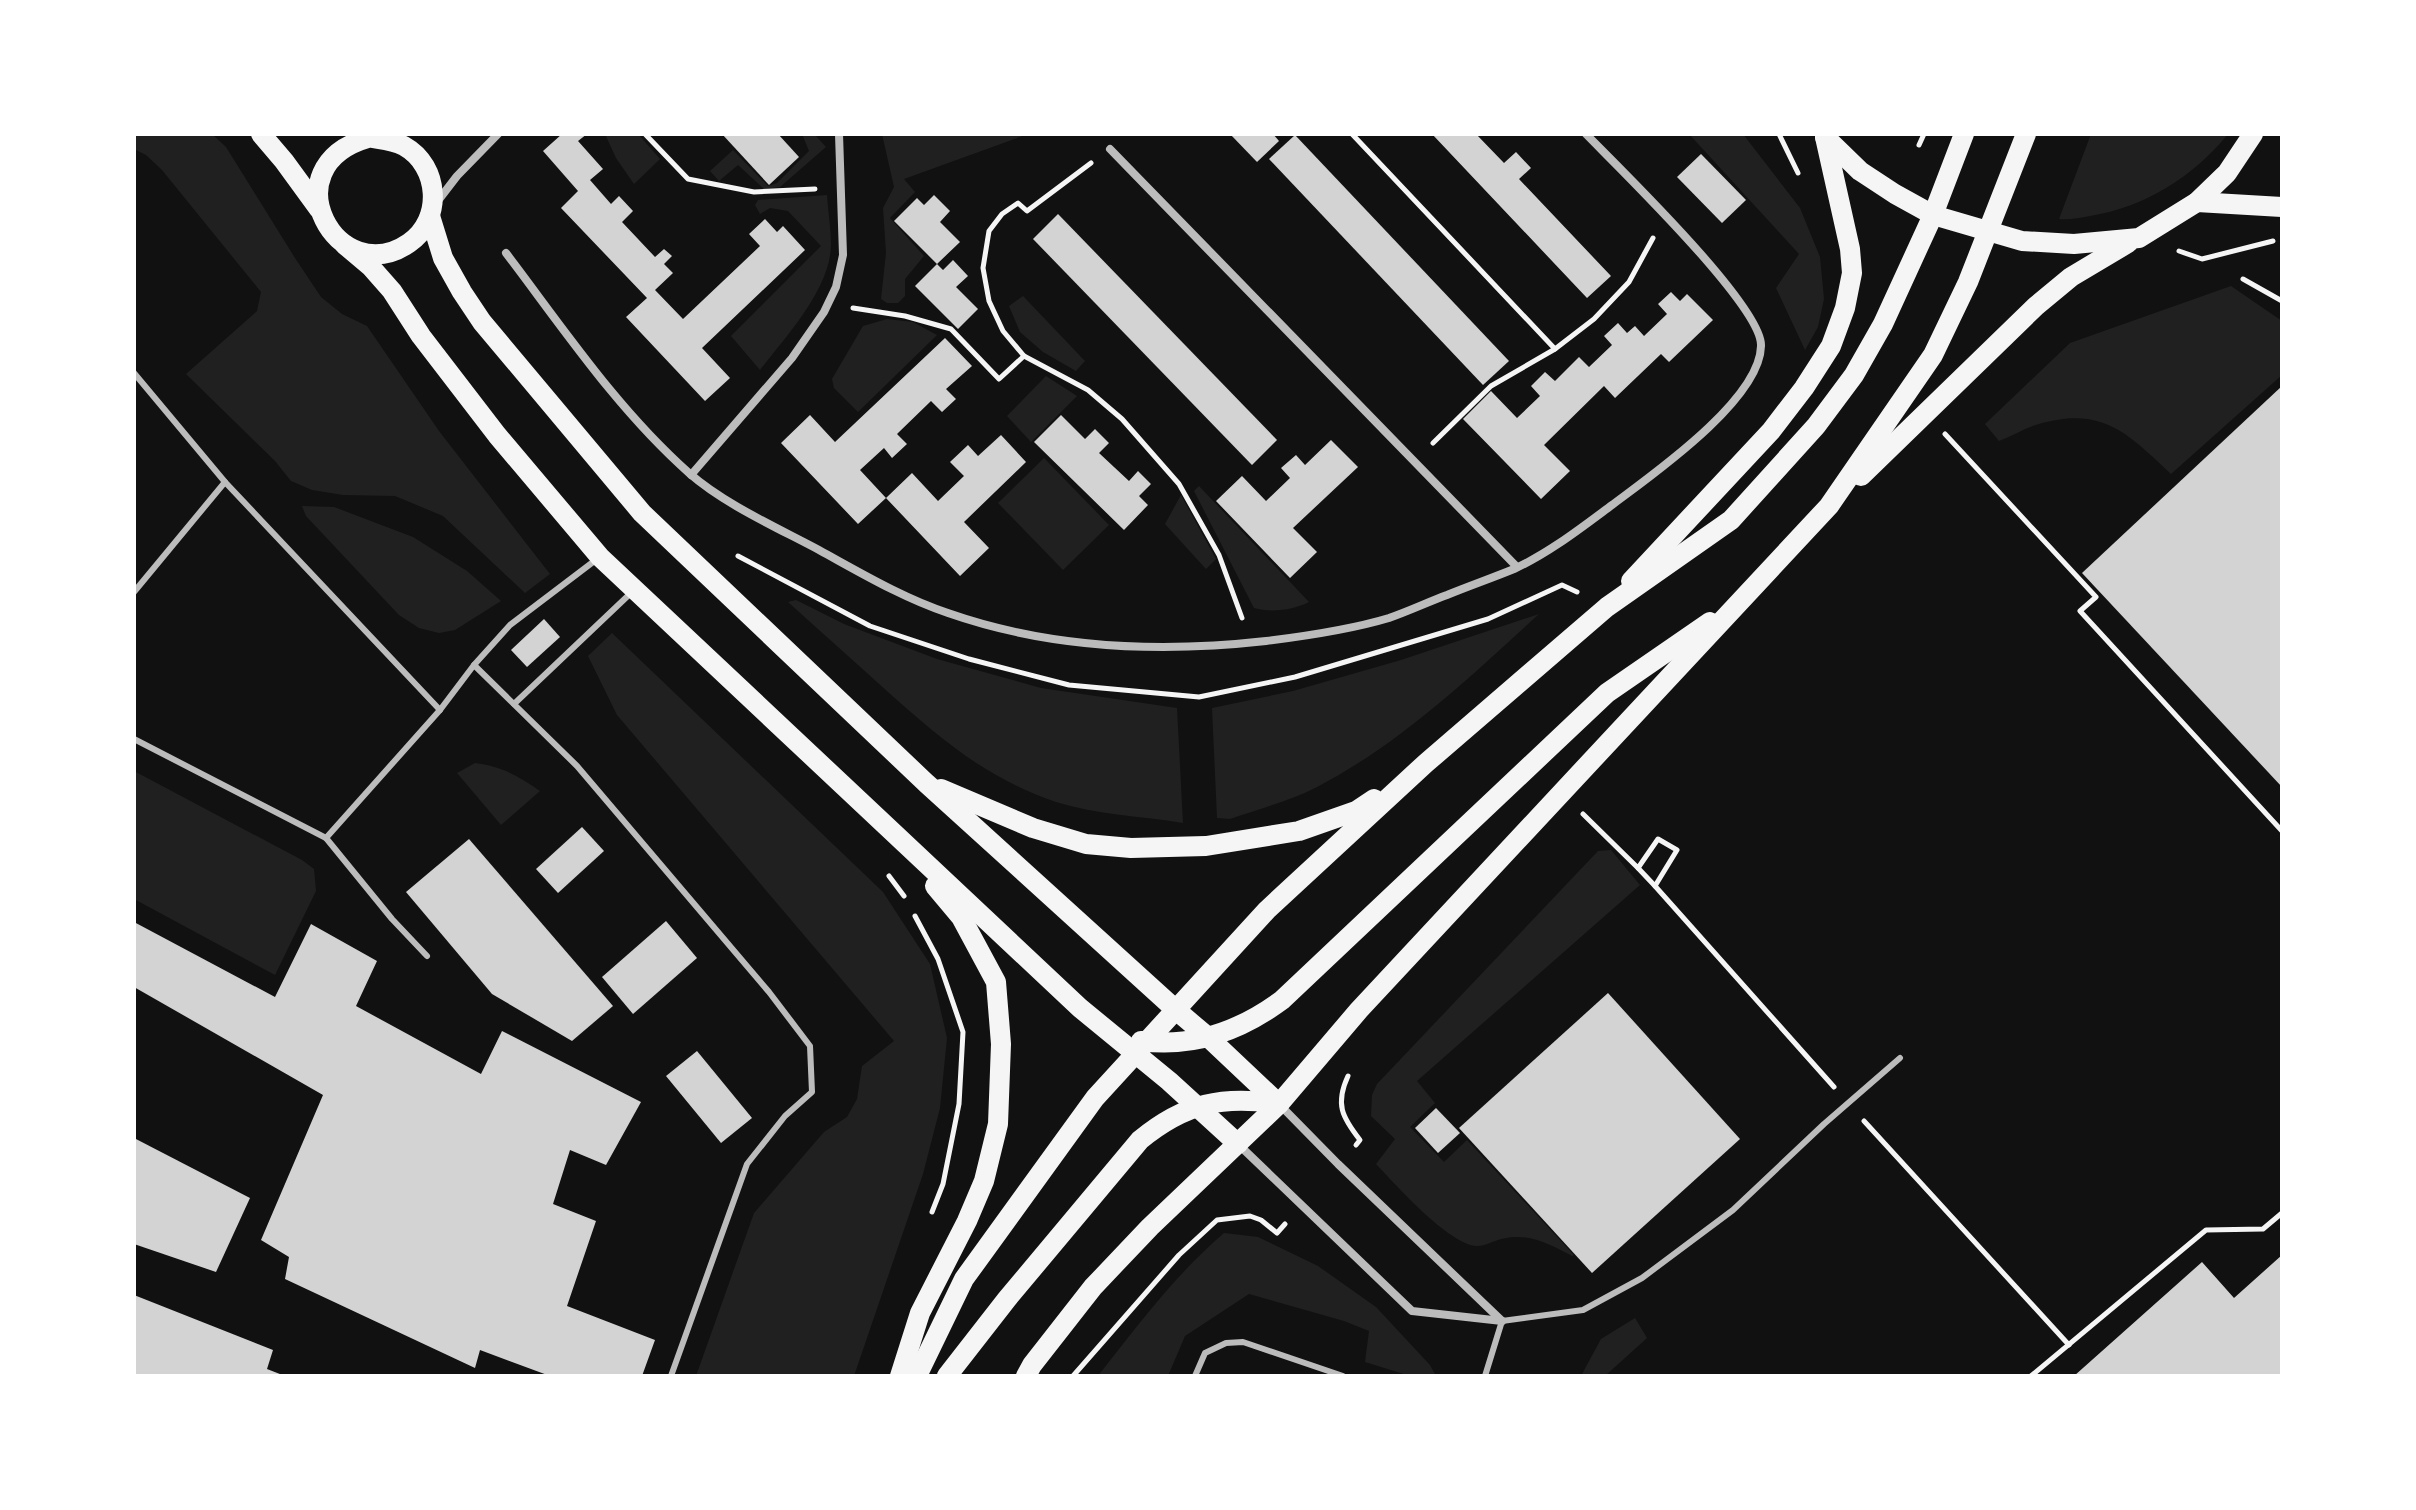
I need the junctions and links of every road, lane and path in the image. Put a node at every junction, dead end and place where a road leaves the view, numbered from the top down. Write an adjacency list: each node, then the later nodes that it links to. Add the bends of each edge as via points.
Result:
1 (261, 134): 18 (main road)
2 (498, 134): 19 (street)
3 (645, 134): 15 (path, via 688,179 754,192)
4 (839, 134): 15 (street)
5 (1352, 134): 30 (path)
6 (1586, 134): 21 (street)
7 (1924, 134): 13 (path)
8 (1964, 134): 20 (main road)
9 (2026, 134): 22 (main road)
10 (2253, 134): 16 (main road, via 2227,173)
11 (372, 136): 18 (main road, via 352,143 328,163 318,193); 19 (main road, via 407,148 420,159 433,191)
12 (1824, 136): 20 (main road, via 1860,171); 43 (main road, via 1852,273 1831,346 1771,431)
13 (1919, 145)
14 (1110, 149): 31 (path, via 1027,211 1018,203 989,231 983,268 989,301 1003,331); 34 (street)
15 (841, 187): 29 (street, via 843,255)
16 (2197, 202): 17 (main road); 23 (main road)
17 (2282, 207)
18 (319, 209): 25 (main road, via 333,236)
19 (431, 212): 25 (main road, via 422,231 394,251 361,252); 50 (main road, via 443,258 482,322 642,513)
20 (1933, 215): 22 (main road); 43 (main road, via 1883,324 1816,426 1731,520)
21 (1664, 216): 30 (path, via 1629,282); 39 (street, via 1755,323 1762,345 1755,367 1745,389 1691,445 1581,529)
22 (1988, 232): 23 (main road, via 2043,243); 37 (main road, via 1933,355)
23 (2139, 238): 24 (path, via 2202,259); 33 (main road, via 2071,277)
24 (2282, 238)
25 (345, 245): 38 (main road, via 392,291 497,435)
26 (506, 253): 35 (street, via 615,397)
27 (2243, 279): 28 (path)
28 (2282, 301)
29 (828, 304): 31 (path, via 951,329 999,379); 35 (street, via 792,358)
30 (1555, 349): 34 (path, via 1491,386)
31 (1024, 356): 44 (path, via 1088,390 1122,419 1179,484 1219,555)
32 (134, 373): 36 (lane)
33 (1925, 413): 37 (main road); 53 (path, via 2096,597 2080,611)
34 (1414, 462): 39 (street)
35 (691, 475): 44 (street, via 744,510 949,614 1114,647)
36 (225, 482): 41 (lane); 47 (lane)
37 (1829, 506): 42 (main road)
38 (600, 557): 40 (main road); 45 (lane, via 510,625)
39 (1517, 567): 44 (street, via 1388,618)
40 (634, 590): 46 (lane); 52 (main road)
41 (134, 592)
42 (1740, 602): 51 (main road); 62 (main road, via 1607,693 1282,1000 1260,1017)
43 (1607, 607): 49 (main road)
44 (1249, 643)
45 (474, 665): 46 (lane); 47 (lane)
46 (514, 704): 76 (lane, via 587,778 810,1046 812,1092 747,1164)
47 (440, 710): 54 (lane)
48 (134, 739): 54 (lane)
49 (1426, 763): 50 (main road, via 1356,811 1299,831 1181,848 1086,844); 61 (main road, via 1267,910)
50 (926, 783): 61 (main road)
51 (1562, 793): 55 (path); 67 (main road, via 1359,1010)
52 (877, 815): 63 (main road, via 1080,1008 1112,1035); 77 (main road, via 961,917 996,982 1001,1044 998,1124 984,1181 920,1313)
53 (2282, 831)
54 (326, 838): 60 (lane)
55 (1638, 868): 57 (path); 57 (path, via 1658,839 1677,850)
56 (886, 872): 58 (path)
57 (1655, 886): 66 (path)
58 (907, 900)
59 (913, 912): 71 (path, via 938,959 963,1032 959,1104)
60 (427, 956)
61 (1176, 1010): 62 (main road); 63 (main road)
62 (1209, 1038): 63 (main road); 67 (main road)
63 (1141, 1048): 68 (main road); 78 (main road, via 1095,1098 964,1279)
64 (1900, 1058): 66 (lane)
65 (1350, 1072): 69 (path, via 1340,1092 1342,1114)
66 (1848, 1103): 74 (lane, via 1733,1210 1642,1278 1583,1310); 75 (path)
67 (1279, 1104): 68 (main road, via 1224,1100); 70 (main road); 74 (street)
68 (1197, 1106): 70 (main road); 79 (main road, via 1140,1140)
69 (1360, 1140)
70 (1238, 1144): 74 (street, via 1412,1311); 80 (main road, via 1093,1287)
71 (932, 1213)
72 (2282, 1213): 75 (path, via 2263,1229 2206,1230)
73 (1277, 1233): 81 (path, via 1250,1216 1217,1220 1179,1255)
74 (1502, 1321): 84 (lane)
75 (2069, 1345): 85 (path)
76 (671, 1376)
77 (900, 1376)
78 (917, 1376)
79 (947, 1376)
80 (1026, 1376)
81 (1073, 1376)
82 (1195, 1376): 83 (lane, via 1205,1353 1243,1342)
83 (1343, 1376)
84 (1485, 1376)
85 (2031, 1376)

